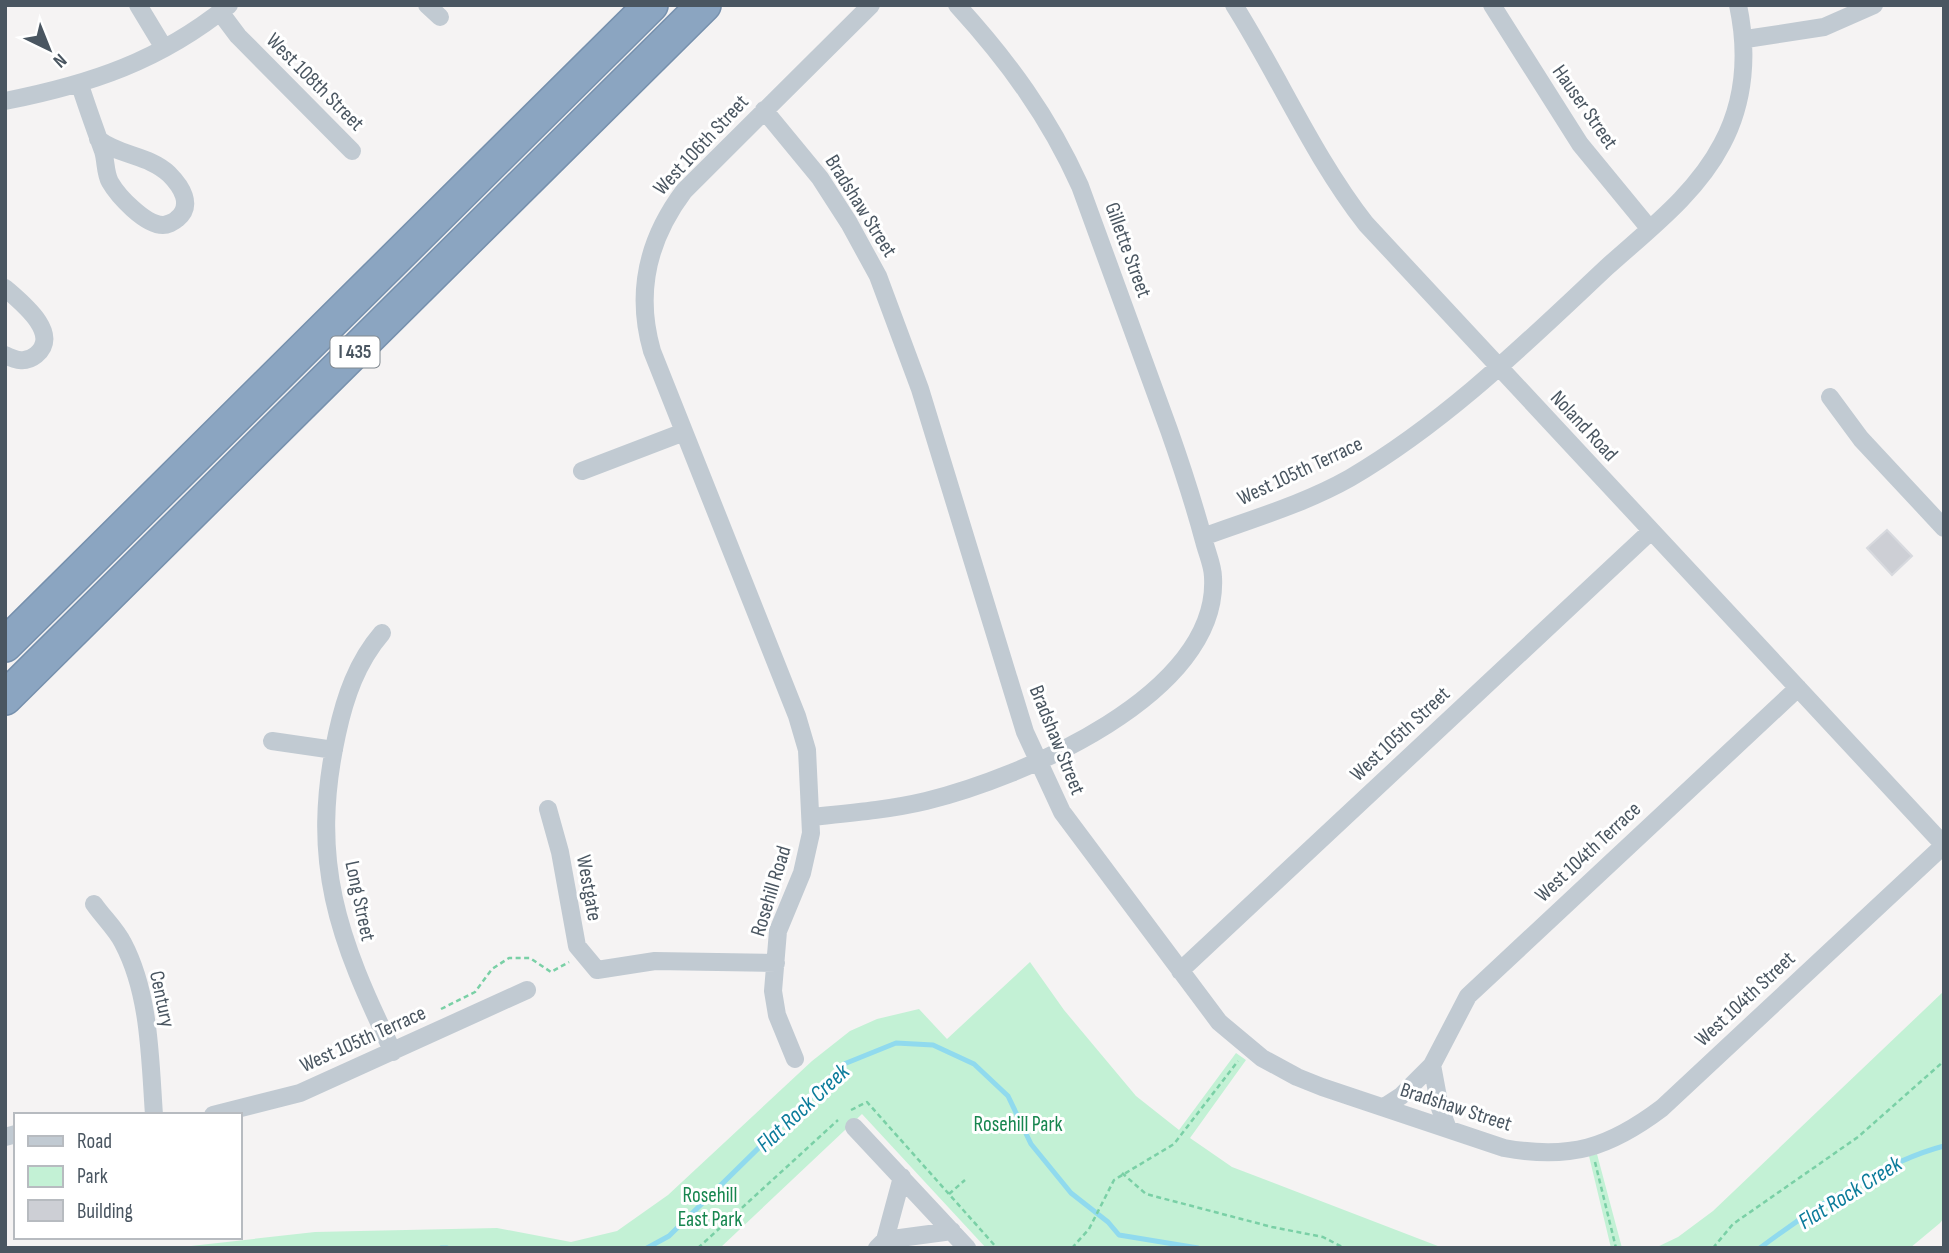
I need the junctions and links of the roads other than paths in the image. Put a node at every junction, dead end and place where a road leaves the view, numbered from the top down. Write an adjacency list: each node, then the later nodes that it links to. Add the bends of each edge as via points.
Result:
1 (138, 5): 12 (street)
2 (651, 5): 29 (highway, I 435)
3 (704, 5): 31 (highway, I 435)
4 (871, 5): 15 (street, West 106th Street)
5 (957, 5): 27 (street, Gillette Street, via 1036,101 1061,143 1187,481)
6 (1234, 5): 21 (street, Noland Road, via 1340,191)
7 (1492, 5): 18 (street, Hauser Street, via 1580,144)
8 (1738, 5): 11 (street, West 105th Terrace)
9 (1874, 5): 11 (street, via 1824,27)
10 (224, 9): 12 (street, West 108th Street); 17 (street, West 108th Street, via 238,36)
11 (1746, 39): 18 (street, West 105th Terrace, via 1740,95 1722,145 1692,188)
12 (164, 48): 13 (street, West 108th Street, via 131,67)
13 (80, 85): 14 (street, West 108th Street); 16 (street)
14 (5, 101)
15 (764, 110): 23 (street, West 106th Street, via 684,191 661,225 649,259 644,302 647,335); 34 (street, Bradshaw Street, via 820,178 849,223 894,313)
16 (98, 139): 16 (street, via 110,149 159,165 171,176 186,201 185,211 176,221 163,225 149,220 128,203 109,181)
17 (352, 151)
18 (1649, 228): 21 (street, West 105th Terrace)
19 (5, 288): 20 (street, via 35,319 46,342 26,360)
20 (5, 355)
21 (1499, 368): 26 (street, Noland Road); 27 (street, West 105th Terrace, via 1449,412 1346,480)
22 (1830, 397): 25 (street, via 1861,439)
23 (684, 432): 24 (street); 36 (street, West 106th Street, via 797,716 807,750)
24 (582, 471)
25 (1944, 528)
26 (1651, 531): 30 (street, Noland Road); 40 (street, West 105th Street)
27 (1203, 537): 34 (street, via 1213,577 1210,606 1186,660 1138,705)
28 (382, 633): 33 (street, Long Street, via 354,677)
29 (5, 645)
30 (1798, 688): 37 (street, Noland Road); 44 (street, West 104th Terrace, via 1468,996)
31 (5, 698)
32 (271, 741): 33 (street)
33 (334, 750): 42 (street, Long Street, via 326,804 328,872 351,963)
34 (1036, 760): 36 (street, via 928,800); 40 (street, Bradshaw Street, via 1081,841)
35 (548, 808): 39 (street, Westgate, via 577,946 597,970 654,961)
36 (811, 817): 39 (street, Rosehill Road, via 808,853 778,931)
37 (1944, 845): 50 (street, West 104th Street, via 1662,1108 1629,1131 1592,1148)
38 (94, 904): 46 (street, Century, via 122,942 136,979 148,1035)
39 (776, 963): 43 (street, Rosehill Road, via 773,991 777,1015)
40 (1180, 971): 45 (street, Bradshaw Street, via 1247,1048 1297,1077)
41 (527, 990): 42 (street, West 105th Terrace)
42 (393, 1052): 47 (street, West 105th Terrace, via 300,1093)
43 (795, 1059)
44 (1432, 1065): 45 (street, West 104th Terrace); 49 (street)
45 (1384, 1107): 49 (street, Bradshaw Street)
46 (154, 1113)
47 (221, 1113)
48 (854, 1127): 51 (street)
49 (1448, 1129): 50 (street, Bradshaw Street, via 1504,1148)
50 (1558, 1153)
51 (902, 1177): 52 (street); 53 (street)
52 (952, 1231): 53 (street); 54 (street)
53 (881, 1244)
54 (967, 1248)

